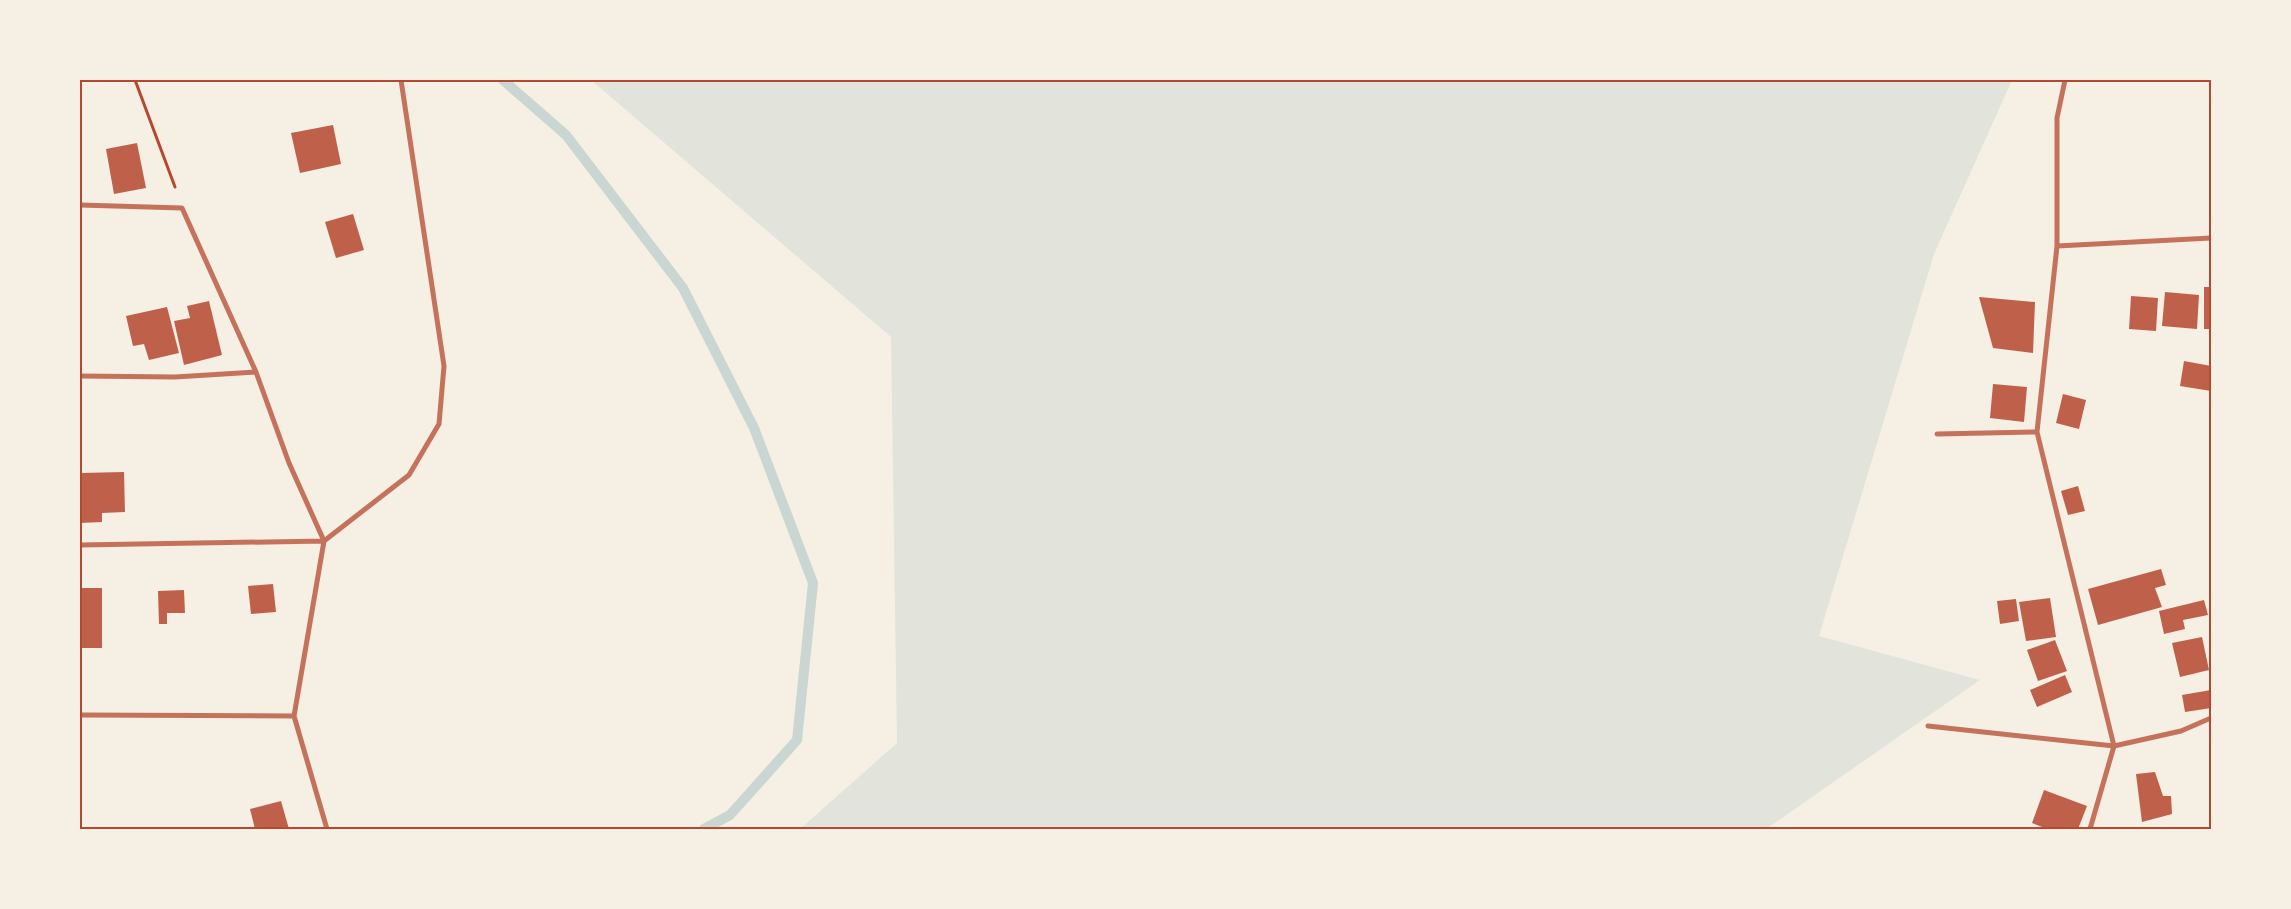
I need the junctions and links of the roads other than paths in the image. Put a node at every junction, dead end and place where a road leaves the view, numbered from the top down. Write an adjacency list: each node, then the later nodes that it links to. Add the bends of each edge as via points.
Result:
1 (401, 80): 10 (street, via 444,366 439,424 409,475)
2 (2065, 80): 5 (street, via 2057,118)
3 (80, 205): 6 (street, via 182,208)
4 (2211, 238): 5 (street)
5 (2057, 246): 8 (street)
6 (256, 372): 7 (street, via 175,377); 10 (street, via 289,463)
7 (80, 376)
8 (2038, 432): 9 (street); 16 (street)
9 (1937, 434)
10 (324, 541): 11 (street); 13 (street)
11 (80, 545)
12 (80, 715): 13 (street)
13 (294, 716): 17 (street)
14 (2211, 718): 16 (street, via 2181,731)
15 (1928, 726): 16 (street)
16 (2114, 746): 18 (street)
17 (327, 829)
18 (2090, 829)

